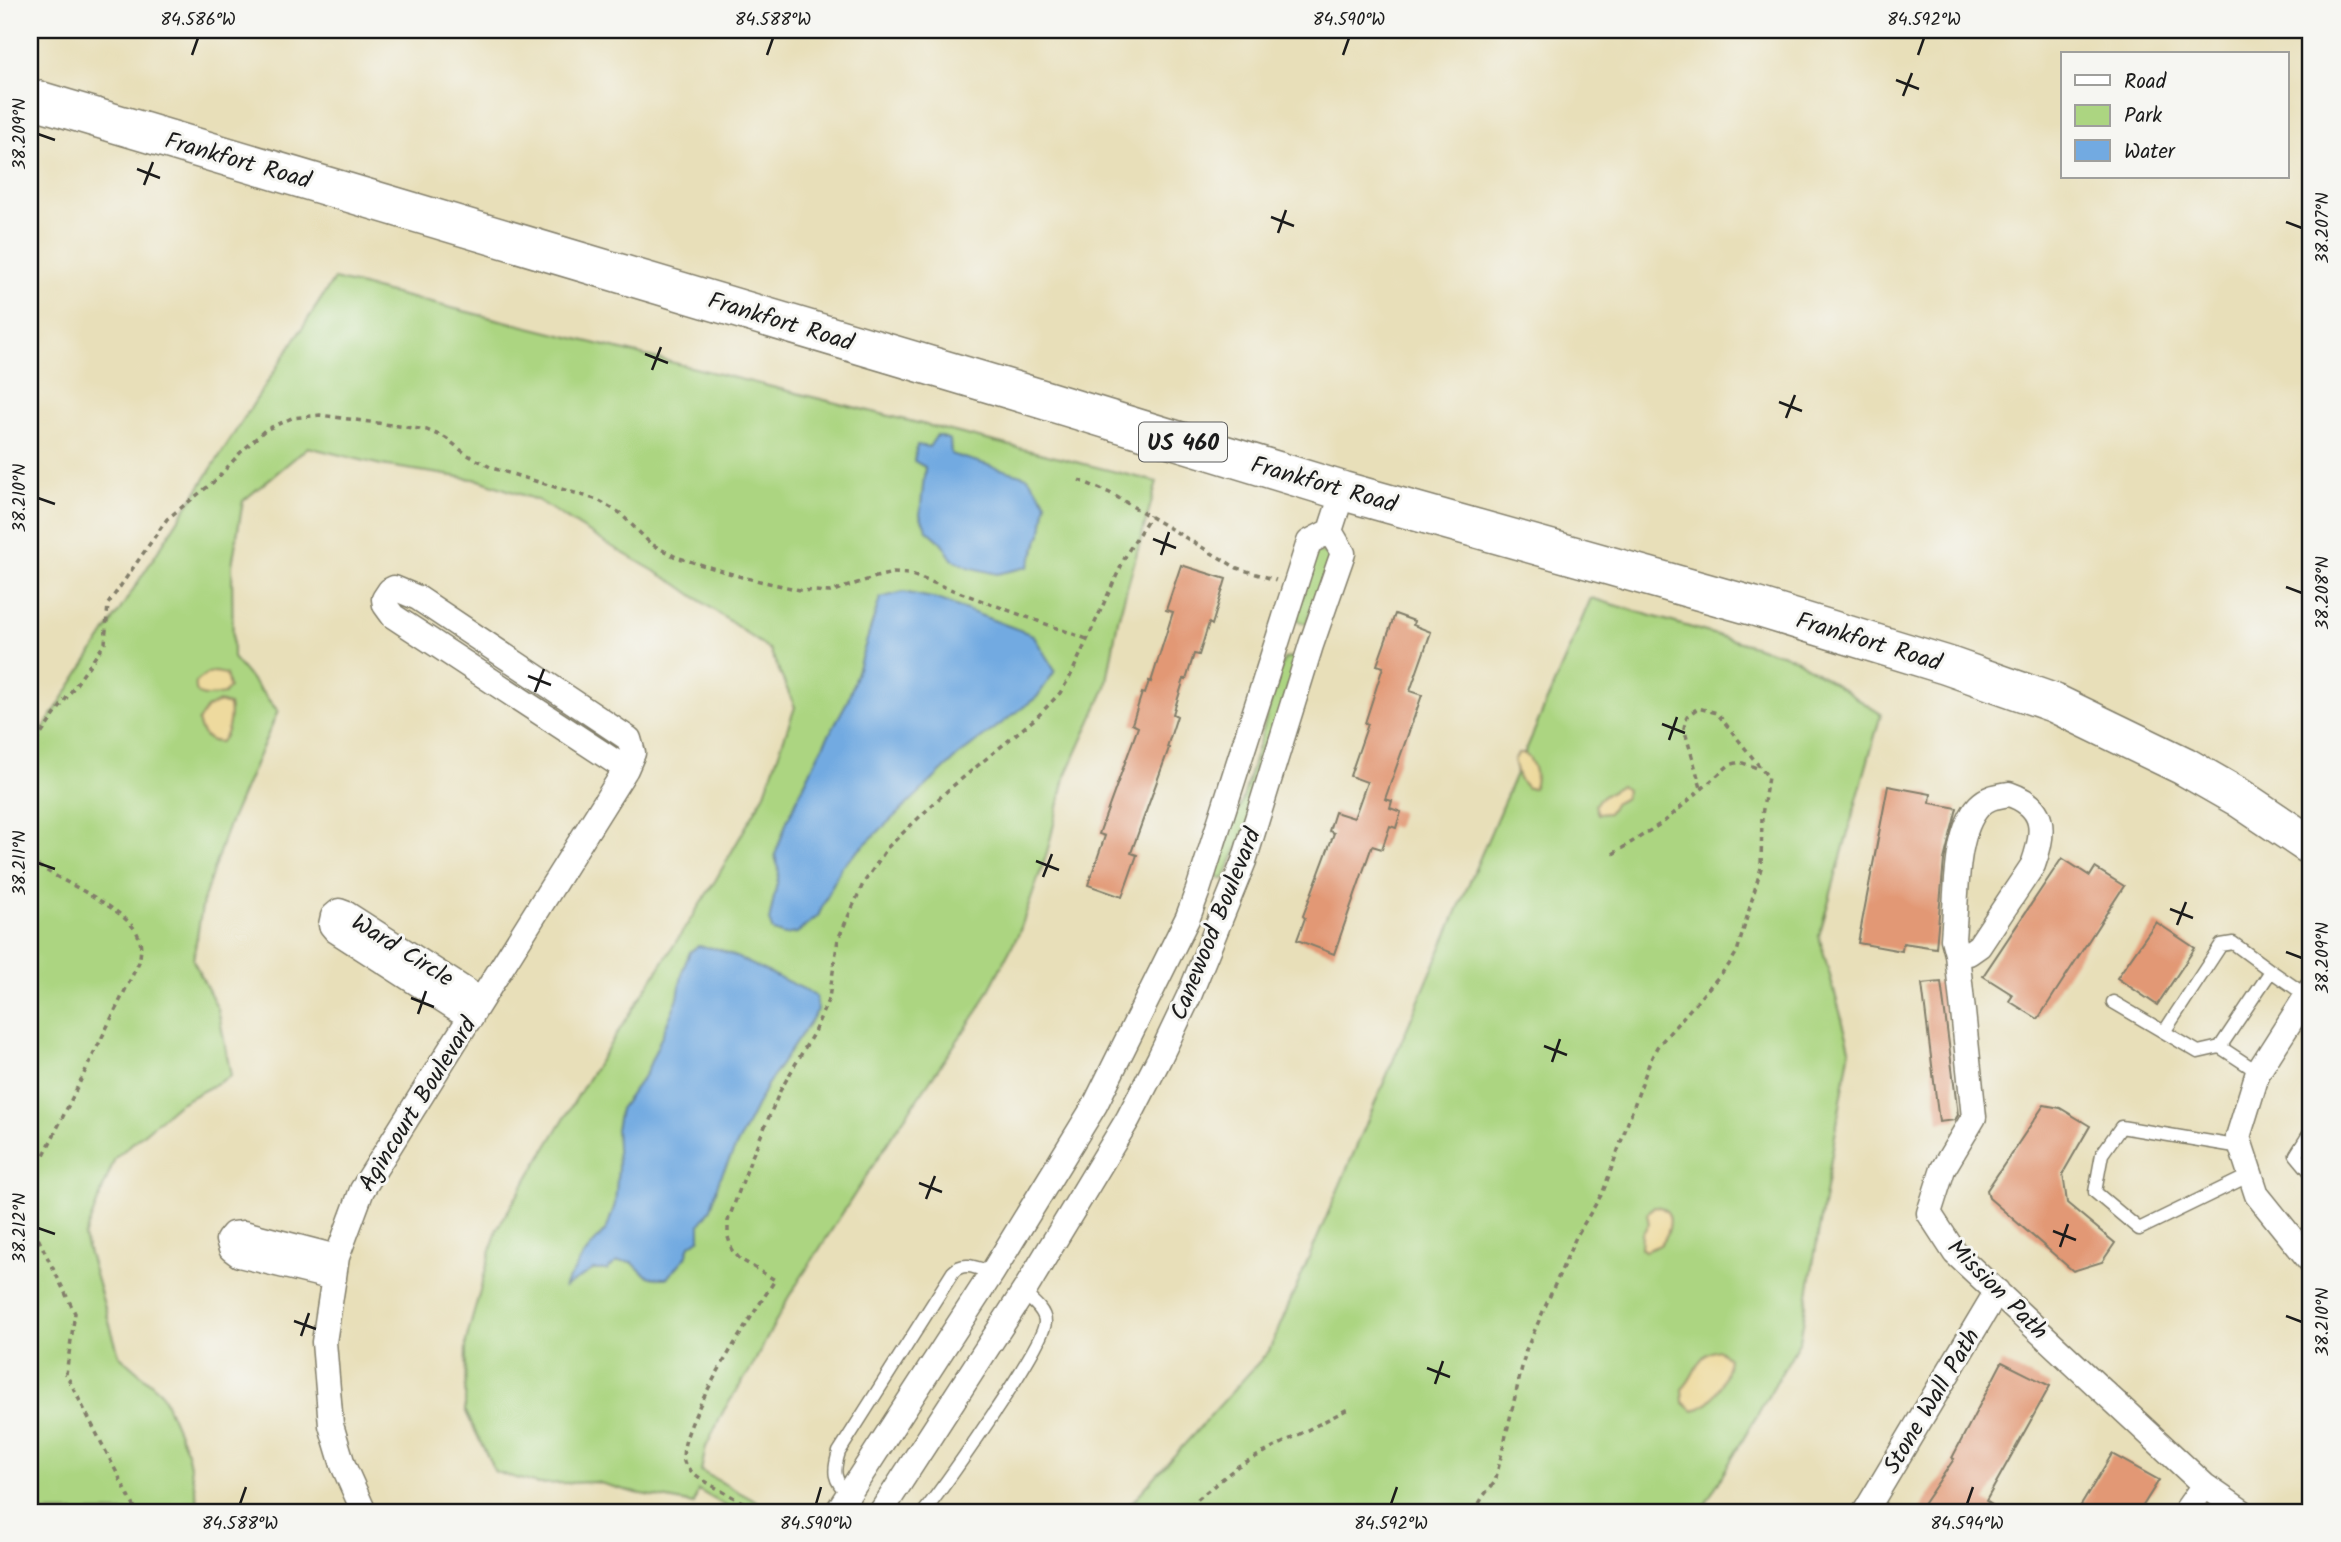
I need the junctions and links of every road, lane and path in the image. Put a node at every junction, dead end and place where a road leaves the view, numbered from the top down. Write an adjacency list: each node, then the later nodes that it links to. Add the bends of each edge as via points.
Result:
1 (30, 99): 3 (main road, Frankfort Road / US 460)
2 (1079, 480): 4 (path)
3 (1343, 491): 5 (street); 12 (main road, Frankfort Road / US 460, via 1766,610 1946,664 2054,703 2184,766)
4 (1150, 516): 6 (path, via 1237,568); 7 (path, via 1126,553)
5 (1330, 531): 6 (street, Canewood Boulevard, via 1309,542); 32 (street, Canewood Boulevard, via 1343,553 1229,900 1189,996 1128,1119)
6 (1295, 585): 30 (street, Canewood Boulevard, via 1188,917 1095,1104)
7 (1087, 639): 8 (path, via 909,574 893,573 830,592 742,577 676,557 651,544 620,513 598,500 492,468 427,430 320,415 292,418 265,430 216,480 167,519 108,604 105,643); 38 (path, via 1060,693 888,847 863,884 838,939 829,998 780,1091 751,1159 728,1221 728,1237 740,1259 775,1280 695,1414 683,1449 684,1463 693,1473)
8 (30, 750)
9 (626, 769): 9 (street, via 633,753 629,739 418,598 390,590 384,599 393,616); 19 (street, Agincourt Boulevard)
10 (1762, 769): 11 (path, via 1740,762 1729,765); 11 (path, via 1717,713 1698,708 1687,716 1684,727); 43 (path, via 1768,777 1761,868 1737,952 1657,1047 1603,1192 1576,1237 1526,1350 1495,1482)
11 (1701, 788): 13 (path, via 1665,821)
12 (2311, 846)
13 (1613, 854)
14 (30, 860): 25 (path, via 121,914 138,934 141,951 43,1157)
15 (1957, 954): 15 (street, Mission Path, via 1953,940 1964,833 1980,804 1992,797 2009,794 2023,799 2040,820 2042,834 2033,864 1979,947); 31 (street, Mission Path, via 1974,1117 1942,1169 1929,1213 1955,1253)
16 (2271, 971): 18 (lane); 20 (lane, via 2233,943 2221,945); 21 (lane)
17 (2113, 1002): 20 (lane)
18 (2307, 1003): 22 (street)
19 (476, 1009): 19 (street, Ward Circle, via 335,931 333,916 339,911 347,914); 37 (street, Agincourt Boulevard, via 362,1190 335,1267 324,1342 331,1425)
20 (2164, 1032): 21 (lane, via 2198,1052)
21 (2220, 1047): 22 (lane)
22 (2258, 1072): 24 (street, via 2238,1137)
23 (2311, 1131): 26 (lane, via 2296,1155)
24 (2241, 1147): 27 (street); 27 (lane, via 2121,1127 2102,1154 2095,1192 2139,1229)
25 (30, 1165)
26 (2311, 1173)
27 (2250, 1175): 29 (street, via 2257,1195)
28 (30, 1210): 36 (path, via 36,1234 75,1312 66,1374)
29 (2311, 1262)
30 (992, 1273): 35 (street, Canewood Boulevard); 35 (lane, via 966,1265 953,1272 839,1452 835,1469)
31 (1997, 1291): 34 (street, Mission Path); 44 (street, Stone Wall Path)
32 (1023, 1293): 40 (street, Canewood Boulevard); 41 (lane, via 1040,1309 1045,1326 1024,1366)
33 (1348, 1409): 42 (path, via 1238,1466)
34 (2204, 1485): 45 (street); 46 (street, Mission Path)
35 (843, 1503): 39 (street)
36 (137, 1512)
37 (364, 1512)
38 (761, 1512)
39 (876, 1512)
40 (881, 1512)
41 (924, 1512)
42 (1182, 1512)
43 (1474, 1512)
44 (1865, 1512)
45 (2185, 1512)
46 (2243, 1512)

